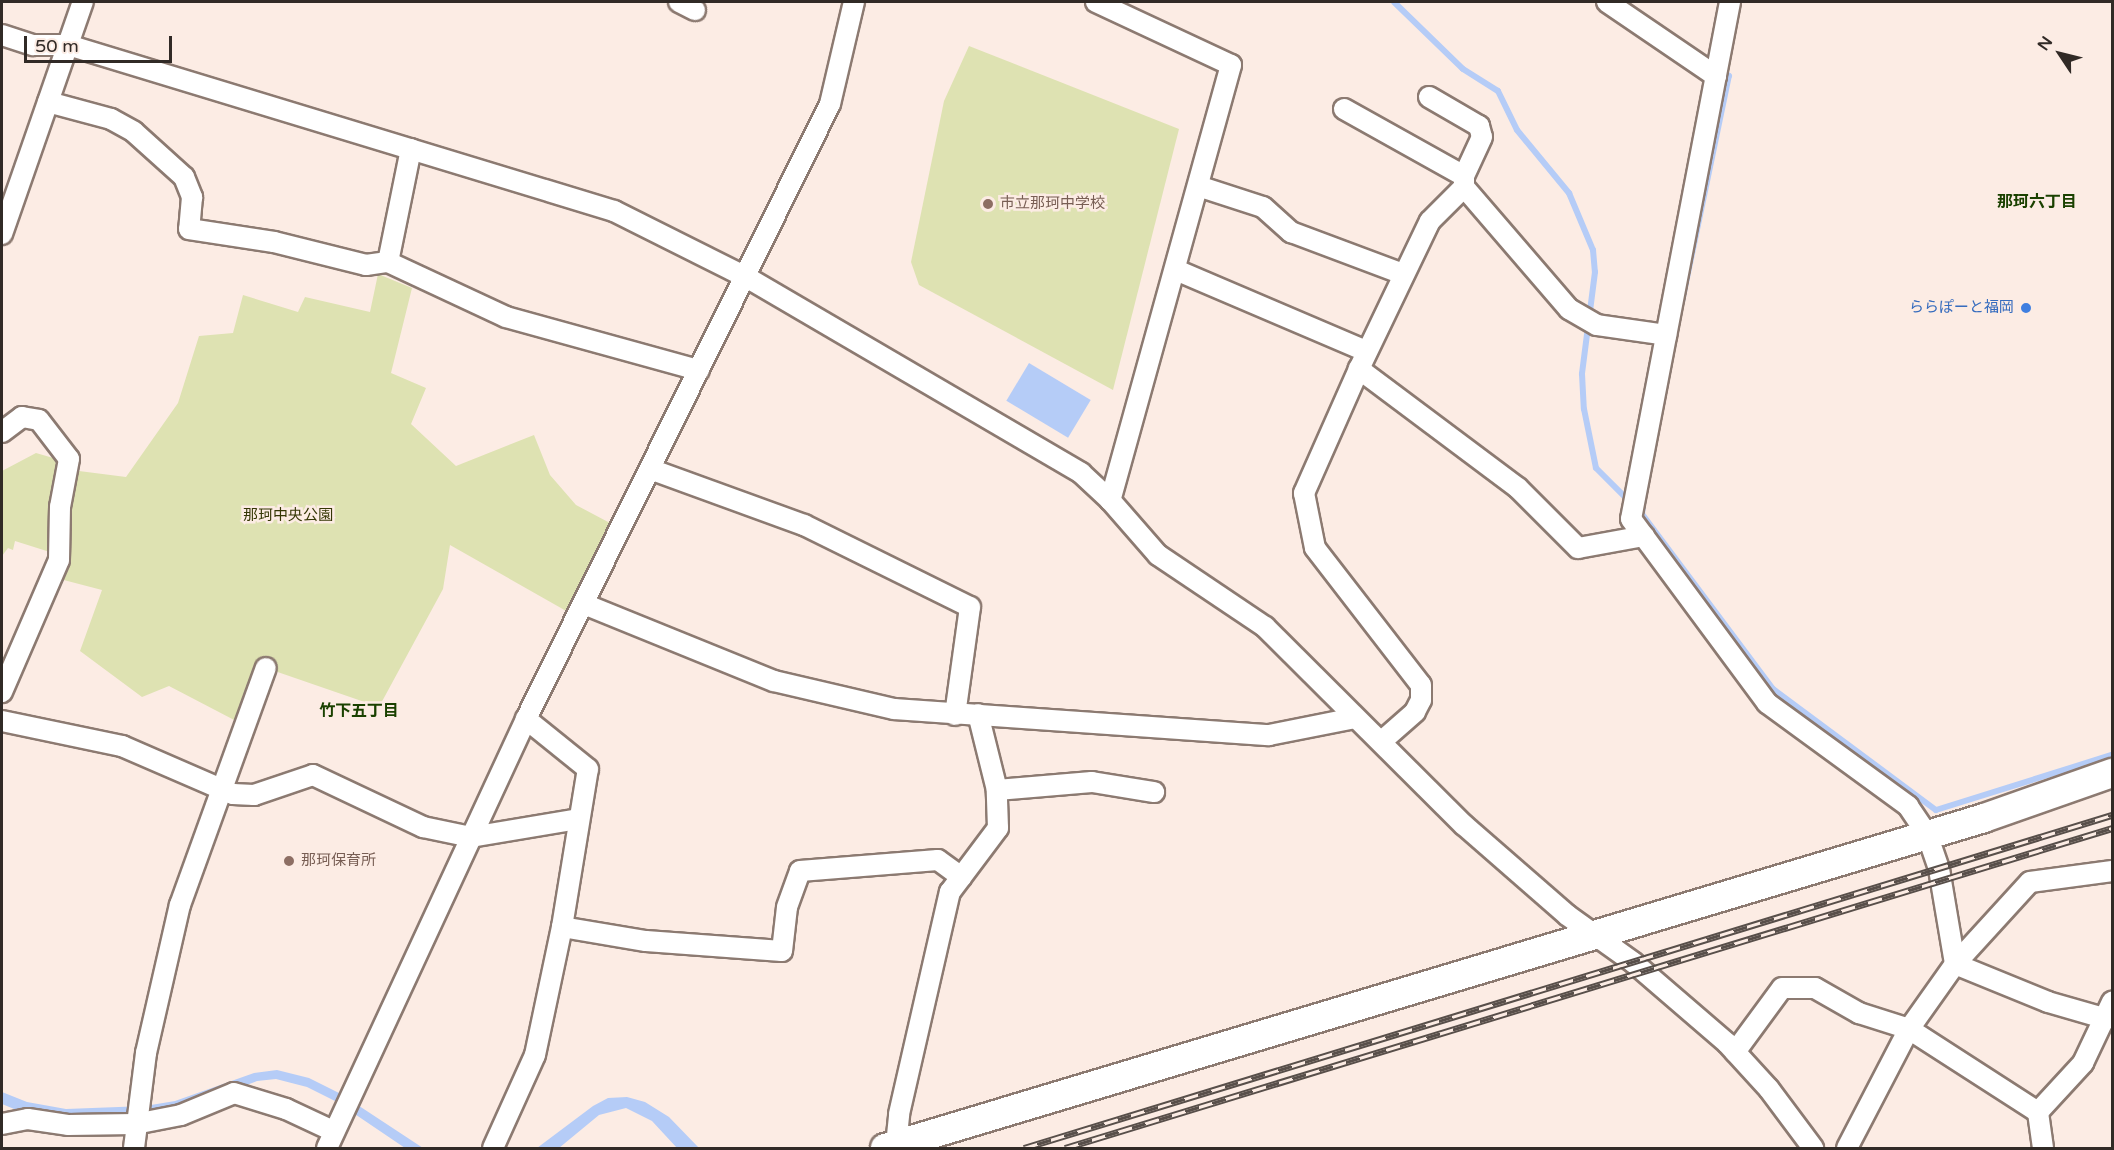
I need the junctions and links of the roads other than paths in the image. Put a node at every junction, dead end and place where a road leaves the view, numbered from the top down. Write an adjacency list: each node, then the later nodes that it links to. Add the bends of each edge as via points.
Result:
1 (83, 2): 7 (street)
2 (1096, 2): 14 (street, via 1231,65)
3 (1607, 2): 8 (street)
4 (1730, 2): 8 (street)
5 (850, 4): 19 (street, via 830,104)
6 (2, 35): 7 (street, via 33,45)
7 (68, 45): 10 (street); 12 (street)
8 (1716, 76): 20 (street)
9 (1429, 97): 13 (street, via 1479,126 1482,136)
10 (48, 102): 15 (street); 16 (street, via 111,119 134,132 184,177 192,197 189,228 366,265)
11 (1344, 109): 13 (street)
12 (411, 149): 16 (street); 19 (street, via 614,211)
13 (1464, 182): 18 (street, via 1430,221); 20 (street, via 1569,309 1597,325)
14 (1198, 186): 17 (street); 18 (street, via 1263,207 1291,232)
15 (2, 234)
16 (388, 262): 23 (street, via 506,316)
17 (1176, 270): 21 (street); 26 (street)
18 (1403, 274): 21 (street)
19 (746, 277): 23 (street); 26 (street, via 1081,473)
20 (1666, 335): 27 (street, via 1631,519)
21 (1366, 351): 22 (street)
22 (1359, 369): 27 (street, via 1518,488 1578,548); 36 (street, via 1304,493 1315,548 1421,685 1421,700 1415,712)
23 (699, 370): 25 (street)
24 (2, 432): 30 (street, via 22,417 39,420 69,459 60,507 59,560)
25 (650, 469): 28 (street); 32 (street, via 804,525 970,607)
26 (1110, 500): 33 (street, via 1158,555 1265,627)
27 (1644, 536): 42 (street, via 1767,703 1908,806)
28 (584, 603): 32 (street, via 774,681 894,709); 34 (street)
29 (266, 668): 38 (street)
30 (2, 692)
31 (978, 714): 32 (street); 33 (street, via 1269,735); 39 (street)
32 (955, 715)
33 (1355, 718): 36 (street)
34 (526, 720): 41 (street, via 588,769); 43 (street)
35 (2, 721): 38 (street, via 122,746)
36 (1382, 741): 47 (street, via 1464,825)
37 (2112, 773): 42 (street)
38 (222, 787): 43 (street, via 233,794 254,795 312,775 423,827); 54 (street, via 180,905 146,1053)
39 (997, 790): 40 (street, via 1092,782); 45 (street, via 998,828)
40 (1154, 792)
41 (578, 819): 43 (street); 46 (street)
42 (1927, 834): 47 (street); 48 (street, via 1942,881)
43 (471, 837): 55 (street)
44 (2112, 871): 48 (street, via 2030,882)
45 (961, 877): 46 (street, via 938,860 800,871 787,907 782,951 646,941); 56 (street, via 950,892)
46 (562, 927): 58 (street, via 535,1055)
47 (1594, 935): 51 (street, via 1634,963); 56 (street)
48 (1955, 964): 49 (street, via 2049,1002); 50 (street)
49 (2110, 1011): 52 (street, via 2083,1064)
50 (1909, 1029): 51 (street, via 1859,1013 1815,988 1793,986 1782,988); 52 (street); 60 (street)
51 (1735, 1052): 59 (street, via 1769,1089)
52 (2038, 1112): 61 (street)
53 (2, 1124): 54 (street, via 28,1119 68,1125)
54 (135, 1124): 55 (street, via 181,1115 234,1093 286,1109); 57 (street)
55 (330, 1140)
56 (890, 1147)
57 (134, 1149)
58 (493, 1149)
59 (1813, 1149)
60 (1847, 1149)
61 (2043, 1149)

